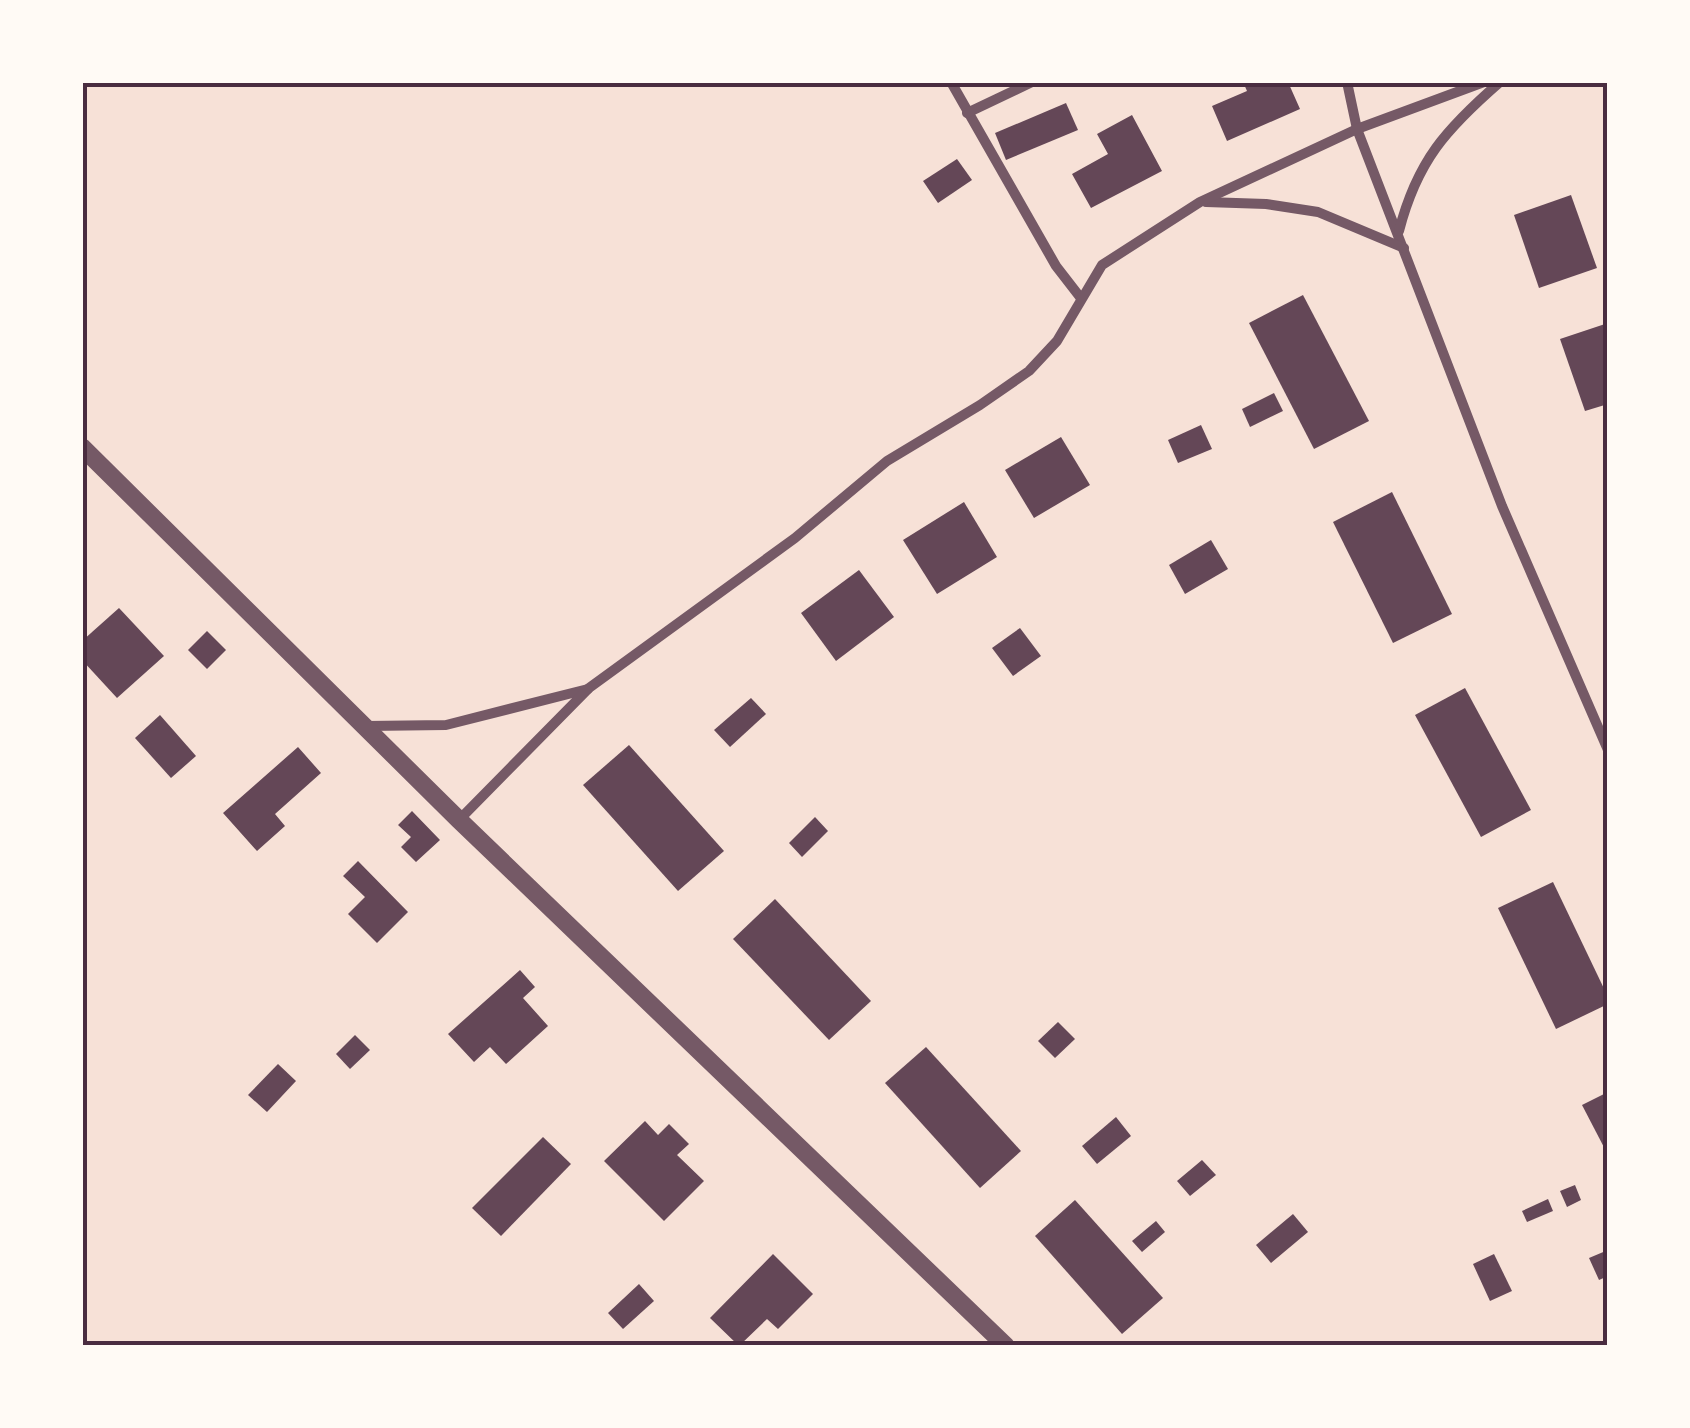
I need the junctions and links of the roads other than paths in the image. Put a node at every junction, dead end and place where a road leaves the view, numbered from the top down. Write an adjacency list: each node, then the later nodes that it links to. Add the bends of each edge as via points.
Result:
1 (951, 82): 6 (street)
2 (1032, 82): 6 (street)
3 (1348, 82): 7 (street)
4 (1484, 82): 7 (street)
5 (1500, 82): 9 (street, via 1451,126 1424,163)
6 (967, 113): 11 (street)
7 (1357, 129): 8 (street); 9 (street)
8 (1200, 202): 10 (street, via 1318,212); 11 (street, via 1102,265)
9 (1398, 234): 10 (street)
10 (1404, 248): 15 (street, via 1502,506)
11 (1080, 297): 13 (street, via 1057,340 1028,371 887,461 796,538)
12 (82, 447): 14 (street)
13 (590, 688): 14 (street, via 446,725); 16 (street)
14 (367, 726): 16 (street)
15 (1608, 750)
16 (458, 820): 17 (street)
17 (1006, 1346)

